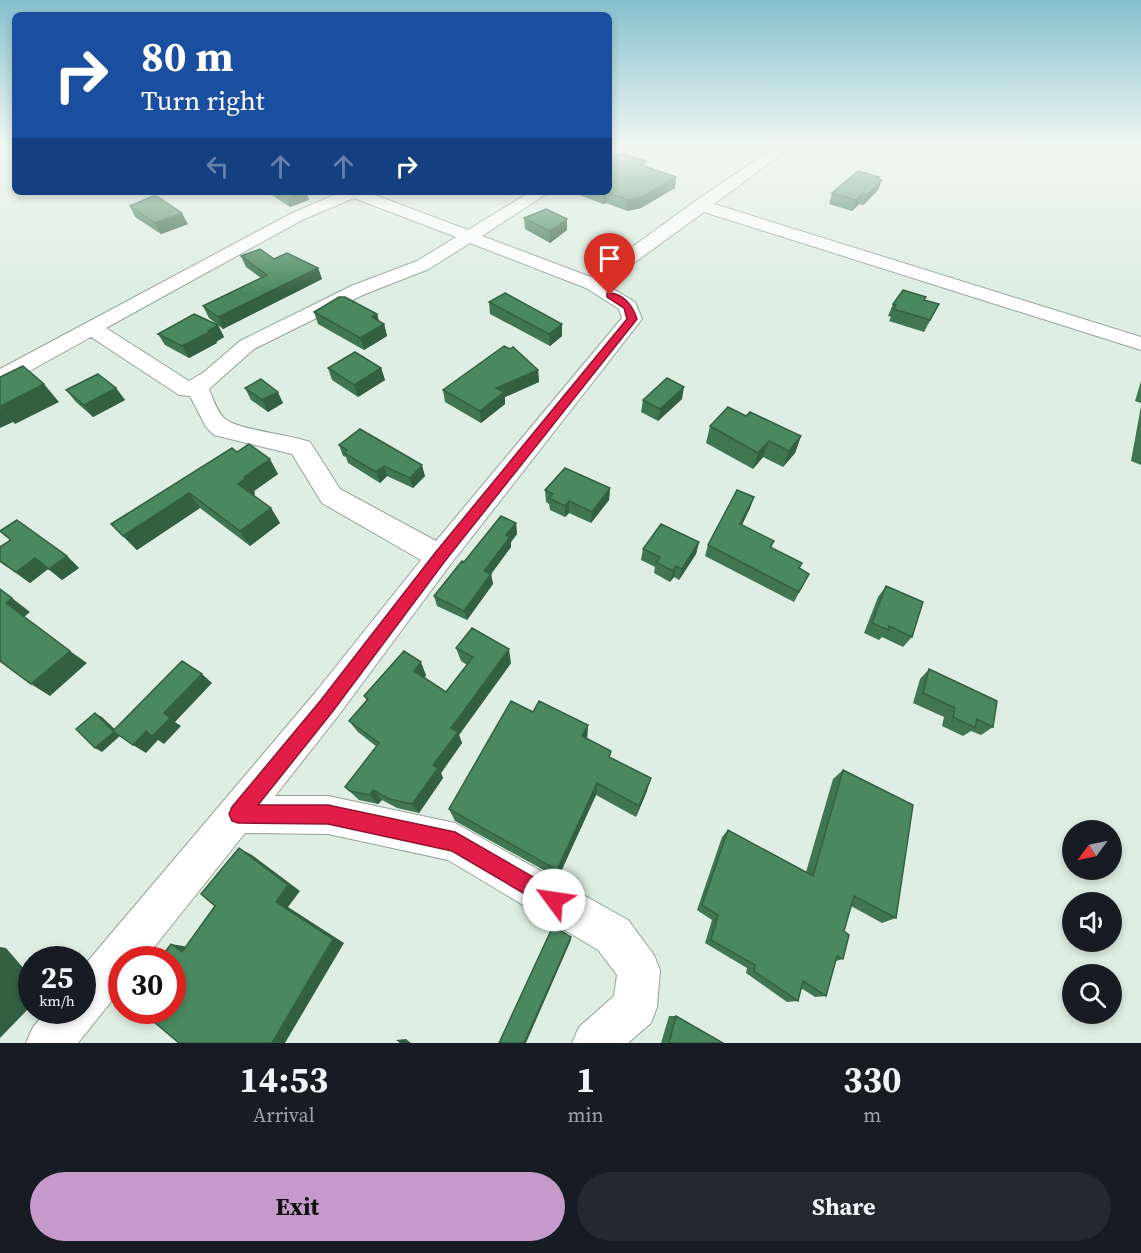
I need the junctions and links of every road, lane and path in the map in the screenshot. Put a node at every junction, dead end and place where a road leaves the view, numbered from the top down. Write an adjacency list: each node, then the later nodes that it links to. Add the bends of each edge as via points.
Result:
1 (345, 196): 8 (street, via 296,217)
2 (364, 196): 6 (street)
3 (535, 196): 6 (street)
4 (714, 196): 5 (street)
5 (700, 205): 7 (street); 9 (street)
6 (468, 236): 7 (street); 11 (street, via 423,265 358,290 247,345)
7 (593, 284): 12 (street, via 628,306 632,319)
8 (92, 328): 10 (street); 11 (street, via 187,390)
9 (1141, 344)
10 (0, 378)
11 (197, 388): 12 (street, via 222,430 301,448 331,496)
12 (440, 557): 13 (street)
13 (238, 814): 14 (street); 17 (street, via 328,815 455,842 614,935 639,970 635,1007)
14 (96, 986)
15 (65, 1024): 16 (street)
16 (49, 1043)
17 (595, 1043)

